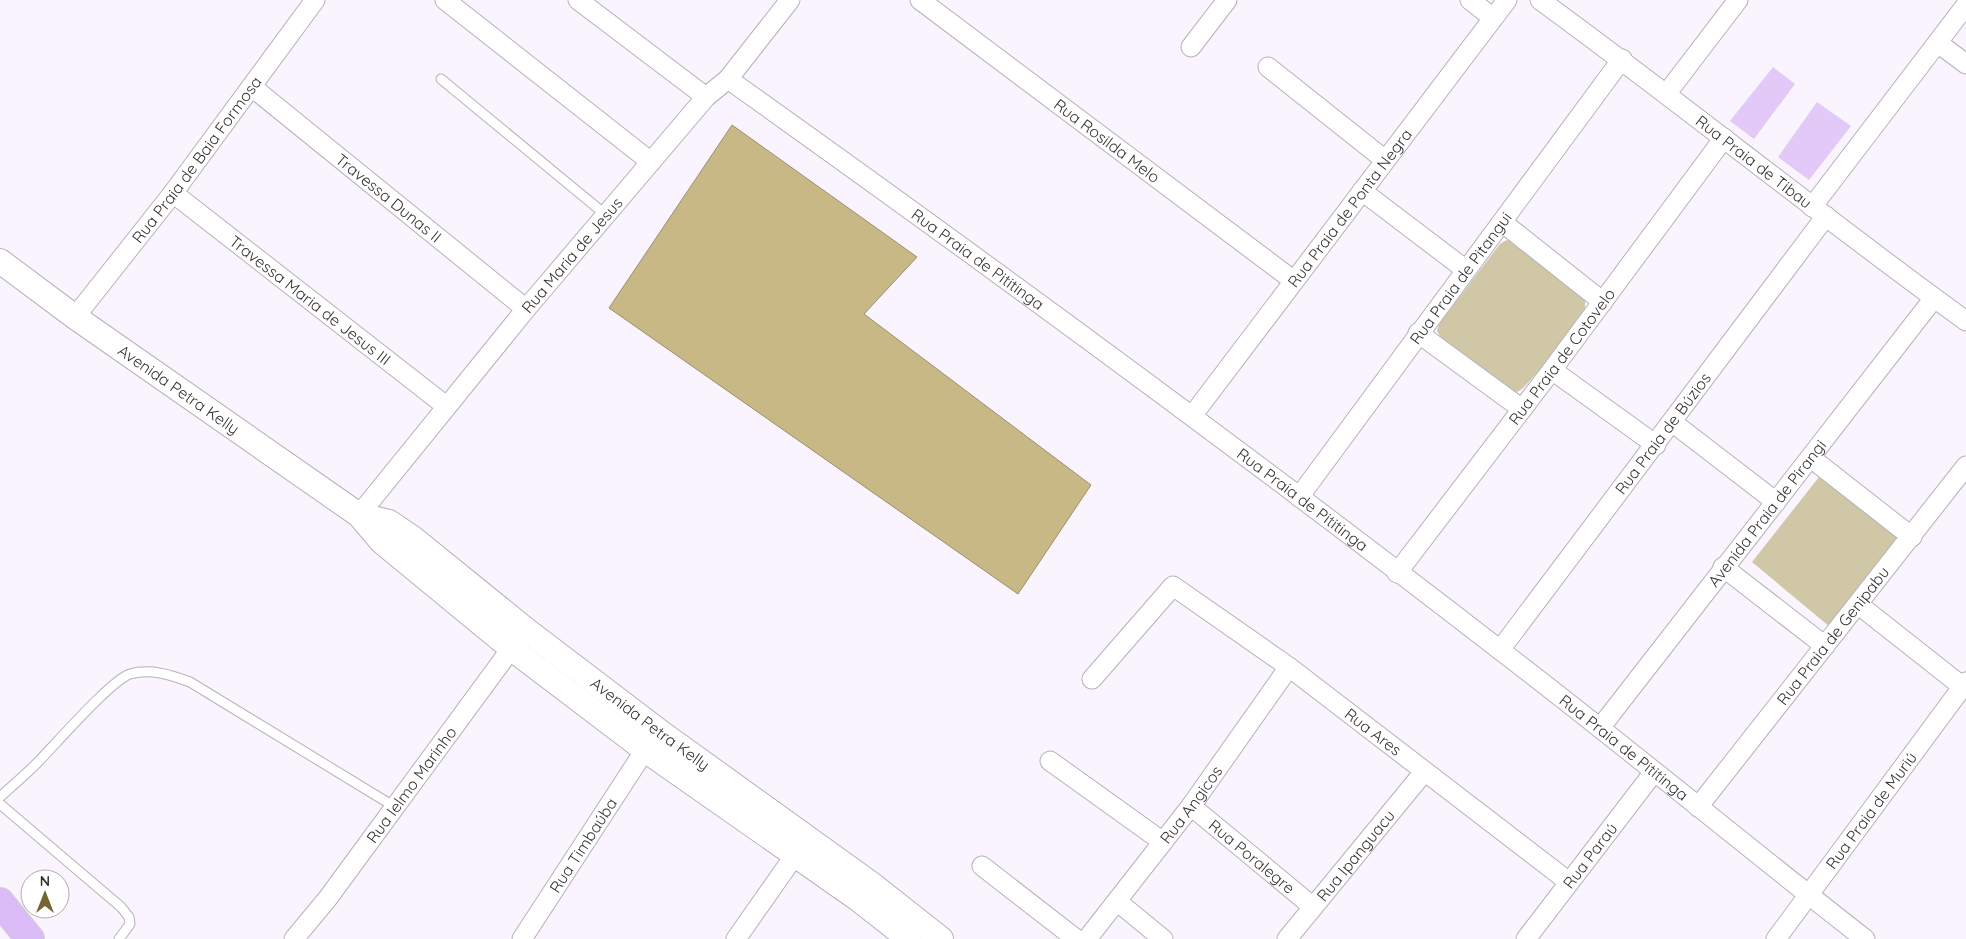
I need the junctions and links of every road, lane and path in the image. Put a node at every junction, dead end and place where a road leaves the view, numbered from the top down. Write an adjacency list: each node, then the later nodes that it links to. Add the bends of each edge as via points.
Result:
1 (315, 0): 20 (street, Rua Praia de Baia Formosa)
2 (445, 0): 25 (street)
3 (578, 0): 22 (street)
4 (790, 0): 19 (street, Rua Maria de Jesus)
5 (920, 0): 33 (street, Rua Rosilda Melo)
6 (1227, 0): 14 (street)
7 (1470, 0): 12 (street)
8 (1506, 0): 12 (street, Rua Praia de Ponta Negra)
9 (1540, 0): 15 (street, Rua Praia de Tibau)
10 (1738, 0): 21 (street)
11 (1966, 5): 13 (street, Rua Praia de Búzios)
12 (1493, 18): 24 (street, Rua Praia de Ponta Negra)
13 (1938, 43): 16 (street); 28 (street, Rua Praia de Búzios)
14 (1191, 47)
15 (1622, 60): 21 (street, Rua Praia de Tibau); 30 (street, Rua Praia de Pitangui)
16 (1966, 64)
17 (1268, 67): 24 (street)
18 (441, 79): 29 (lane)
19 (728, 79): 22 (street, Rua Maria de Jesus); 43 (street, Rua Praia de Pititinga)
20 (252, 86): 27 (street, Rua Praia de Baia Formosa); 36 (street, Travessa Dunas II)
21 (1667, 93): 23 (street, Rua Praia de Tibau)
22 (706, 97): 25 (street, Rua Maria de Jesus)
23 (1724, 138): 28 (street, Rua Praia de Tibau); 35 (street, Rua Praia de Cotovelo)
24 (1386, 160): 26 (street, Rua Praia de Ponta Negra)
25 (651, 162): 29 (street, Rua Maria de Jesus)
26 (1362, 191): 32 (street); 33 (street, Rua Praia de Ponta Negra)
27 (173, 193): 37 (street, Rua Praia de Baia Formosa); 41 (street, Travessa Maria de Jesus III)
28 (1819, 212): 34 (street, Rua Praia de Tibau); 44 (street, Rua Praia de Búzios)
29 (606, 215): 36 (street, Rua Maria de Jesus)
30 (1502, 222): 32 (street, Rua Praia de Pitangui); 35 (street)
31 (0, 261): 37 (street, Avenida Petra Kelly)
32 (1466, 270): 39 (street, Rua Praia de Pitangui)
33 (1294, 282): 43 (street, Rua Praia de Ponta Negra)
34 (1934, 298): 38 (street, Rua Praia de Tibau); 46 (street, Avenida Praia de Pirangi)
35 (1603, 302): 40 (street, Rua Praia de Cotovelo)
36 (526, 308): 41 (street, Rua Maria de Jesus)
37 (75, 316): 50 (street, Avenida Petra Kelly)
38 (1966, 321)
39 (1418, 333): 42 (street); 48 (street, Rua Praia de Pitangui)
40 (1552, 370): 42 (street, Rua Praia de Cotovelo); 45 (street)
41 (446, 406): 50 (street, Rua Maria de Jesus)
42 (1522, 409): 53 (street, Rua Praia de Cotovelo)
43 (1192, 416): 48 (street, Rua Praia de Pititinga)
44 (1672, 422): 45 (street, Rua Praia de Búzios); 49 (street)
45 (1656, 445): 58 (street, Rua Praia de Búzios)
46 (1811, 458): 49 (street, Avenida Praia de Pirangi); 51 (street)
47 (1966, 466): 51 (street, Rua Praia de Genipabu)
48 (1299, 497): 53 (street, Rua Praia de Pititinga)
49 (1776, 502): 52 (street, Avenida Praia de Pirangi)
50 (359, 515): 55 (street, Avenida Petra Kelly, via 388,522 414,539); 57 (street, Avenida Petra Kelly, via 382,542)
51 (1912, 536): 54 (street, Rua Praia de Genipabu)
52 (1723, 567): 56 (street); 62 (street, Avenida Praia de Pirangi)
53 (1398, 573): 58 (street, Rua Praia de Pititinga)
54 (1859, 605): 56 (street, Rua Praia de Genipabu); 61 (street)
55 (525, 629): 57 (street, Rua Ielmo Marinho); 86 (street, Avenida Petra Kelly)
56 (1825, 646): 71 (street, Rua Praia de Genipabu)
57 (512, 649): 63 (street, Avenida Petra Kelly); 70 (street, Rua Ielmo Marinho)
58 (1500, 650): 62 (street, Rua Praia de Pititinga)
59 (1289, 668): 60 (street, Rua Ares, via 1173,586); 65 (street, Rua Ares); 69 (street, Rua Angicos)
60 (1092, 679)
61 (1964, 684): 76 (street, Rua Praia de Muriú)
62 (1600, 728): 66 (street, Rua Praia de Pititinga)
63 (645, 750): 73 (street, Avenida Petra Kelly); 83 (street, Rua Timbaúba)
64 (1050, 761): 72 (street)
65 (1424, 772): 75 (street, Rua Ares); 79 (street, Rua Ipanguacu)
66 (1654, 772): 71 (street, Rua Praia de Pititinga); 75 (street, Rua Paraú)
67 (0, 797): 70 (lane, via 112,686 130,674 150,672 170,674 190,682)
68 (0, 804): 81 (lane, via 121,907 130,924)
69 (1191, 806): 72 (street, Rua Angicos); 79 (street, Rua Poralegre)
70 (394, 808): 82 (street, Rua Ielmo Marinho)
71 (1698, 808): 76 (street, Rua Praia de Pititinga)
72 (1164, 842): 78 (street, Rua Angicos)
73 (795, 855): 84 (street); 85 (street, Avenida Petra Kelly)
74 (982, 866): 87 (street)
75 (1569, 882): 91 (street, Rua Paraú)
76 (1809, 895): 92 (street, Rua Praia de Muriú); 93 (street, Rua Praia de Pititinga)
77 (0, 902): 80 (main road)
78 (1118, 902): 88 (street, Rua Angicos); 89 (street)
79 (1312, 906): 90 (street, Rua Ipanguacu)
80 (30, 939)
81 (119, 939)
82 (294, 939)
83 (522, 939)
84 (736, 939)
85 (909, 939)
86 (941, 939)
87 (1076, 939)
88 (1088, 939)
89 (1163, 939)
90 (1287, 939)
91 (1526, 939)
92 (1776, 939)
93 (1866, 939)

